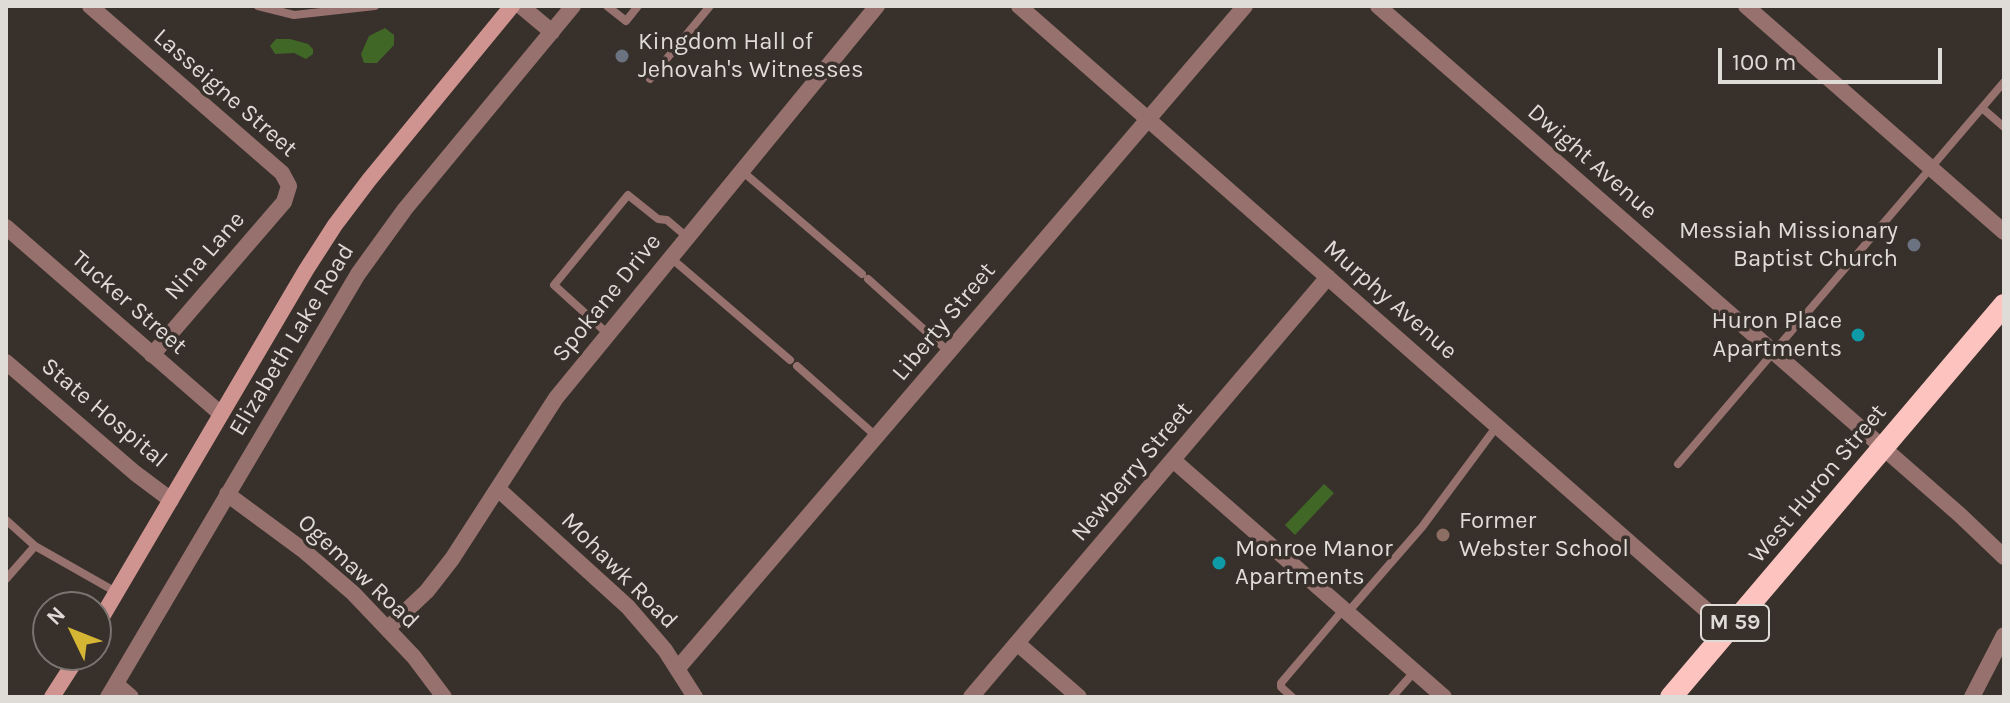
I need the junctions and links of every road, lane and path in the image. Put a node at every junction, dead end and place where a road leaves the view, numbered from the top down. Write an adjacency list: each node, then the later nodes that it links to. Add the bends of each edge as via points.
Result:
1 (90, 6): 23 (street, Lasseigne Street, via 282,173)
2 (258, 6): 3 (lane, via 294,15)
3 (375, 6)
4 (512, 6): 35 (main road, Elizabeth Lake Road, via 335,225)
5 (521, 6): 15 (street)
6 (573, 6): 15 (street, Elizabeth Lake Road)
7 (607, 6): 8 (lane, via 626,21)
8 (638, 6)
9 (710, 6): 16 (lane)
10 (877, 6): 22 (street, Spokane Drive)
11 (1019, 6): 19 (street, Murphy Avenue)
12 (1245, 6): 19 (street, Liberty Street)
13 (1378, 6): 32 (street, Dwight Avenue)
14 (1746, 6): 21 (street)
15 (552, 32): 42 (street, Elizabeth Lake Road, via 372,253)
16 (650, 79)
17 (2004, 82): 18 (lane)
18 (1982, 108): 20 (lane); 21 (lane)
19 (1149, 119): 28 (street, Murphy Avenue); 31 (street, Liberty Street)
20 (2004, 127)
21 (1931, 169): 25 (street); 32 (lane)
22 (741, 170): 26 (street, Spokane Drive); 31 (lane)
23 (289, 186): 33 (street, Nina Lane, via 284,202)
24 (6, 227): 33 (street, Tucker Street)
25 (2004, 232)
26 (687, 237): 27 (street, Spokane Drive); 30 (lane, via 628,195 554,285)
27 (670, 258): 30 (street, Spokane Drive); 37 (lane)
28 (1328, 277): 36 (street, Murphy Avenue); 39 (street, Newberry Street)
29 (2004, 305): 38 (highway, West Huron Street / M 59)
30 (608, 334): 41 (street, Spokane Drive, via 551,406)
31 (950, 352): 37 (street, Liberty Street)
32 (1774, 353): 38 (street, Dwight Avenue); 40 (lane)
33 (152, 355): 35 (street, Tucker Street)
34 (6, 362): 43 (street, State Hospital)
35 (221, 414): 43 (main road, Elizabeth Lake Road)
36 (1498, 426): 50 (lane, via 1422,527); 52 (street, Murphy Avenue)
37 (877, 437): 55 (street, Liberty Street)
38 (1882, 448): 46 (street, Dwight Avenue); 52 (highway, West Huron Street / M 59)
39 (1173, 460): 50 (street); 54 (street, Newberry Street)
40 (1678, 464)
41 (498, 489): 51 (street, Spokane Drive, via 440,576); 55 (street, Mohawk Road, via 622,601)
42 (227, 494): 51 (street, Ogemaw Road, via 328,570); 58 (street, Elizabeth Lake Road)
43 (171, 500): 48 (main road, Elizabeth Lake Road)
44 (6, 520): 45 (lane)
45 (35, 546): 47 (lane); 48 (lane)
46 (2004, 557)
47 (6, 579)
48 (116, 593): 49 (main road, Elizabeth Lake Road)
49 (112, 600)
50 (1346, 611): 57 (street); 65 (lane, via 1281,683)
51 (388, 628): 61 (street, Ogemaw Road)
52 (1729, 630): 68 (highway, West Huron Street / M 59)
53 (2004, 635): 69 (street)
54 (1017, 643): 63 (street, Newberry Street); 64 (street)
55 (678, 668): 62 (street, Mohawk Road)
56 (69, 671): 59 (main road)
57 (1415, 671): 66 (lane); 67 (street)
58 (112, 691): 60 (street)
59 (52, 697)
60 (131, 697)
61 (444, 697)
62 (695, 697)
63 (971, 697)
64 (1079, 697)
65 (1292, 697)
66 (1392, 697)
67 (1444, 697)
68 (1671, 697)
69 (1972, 697)

